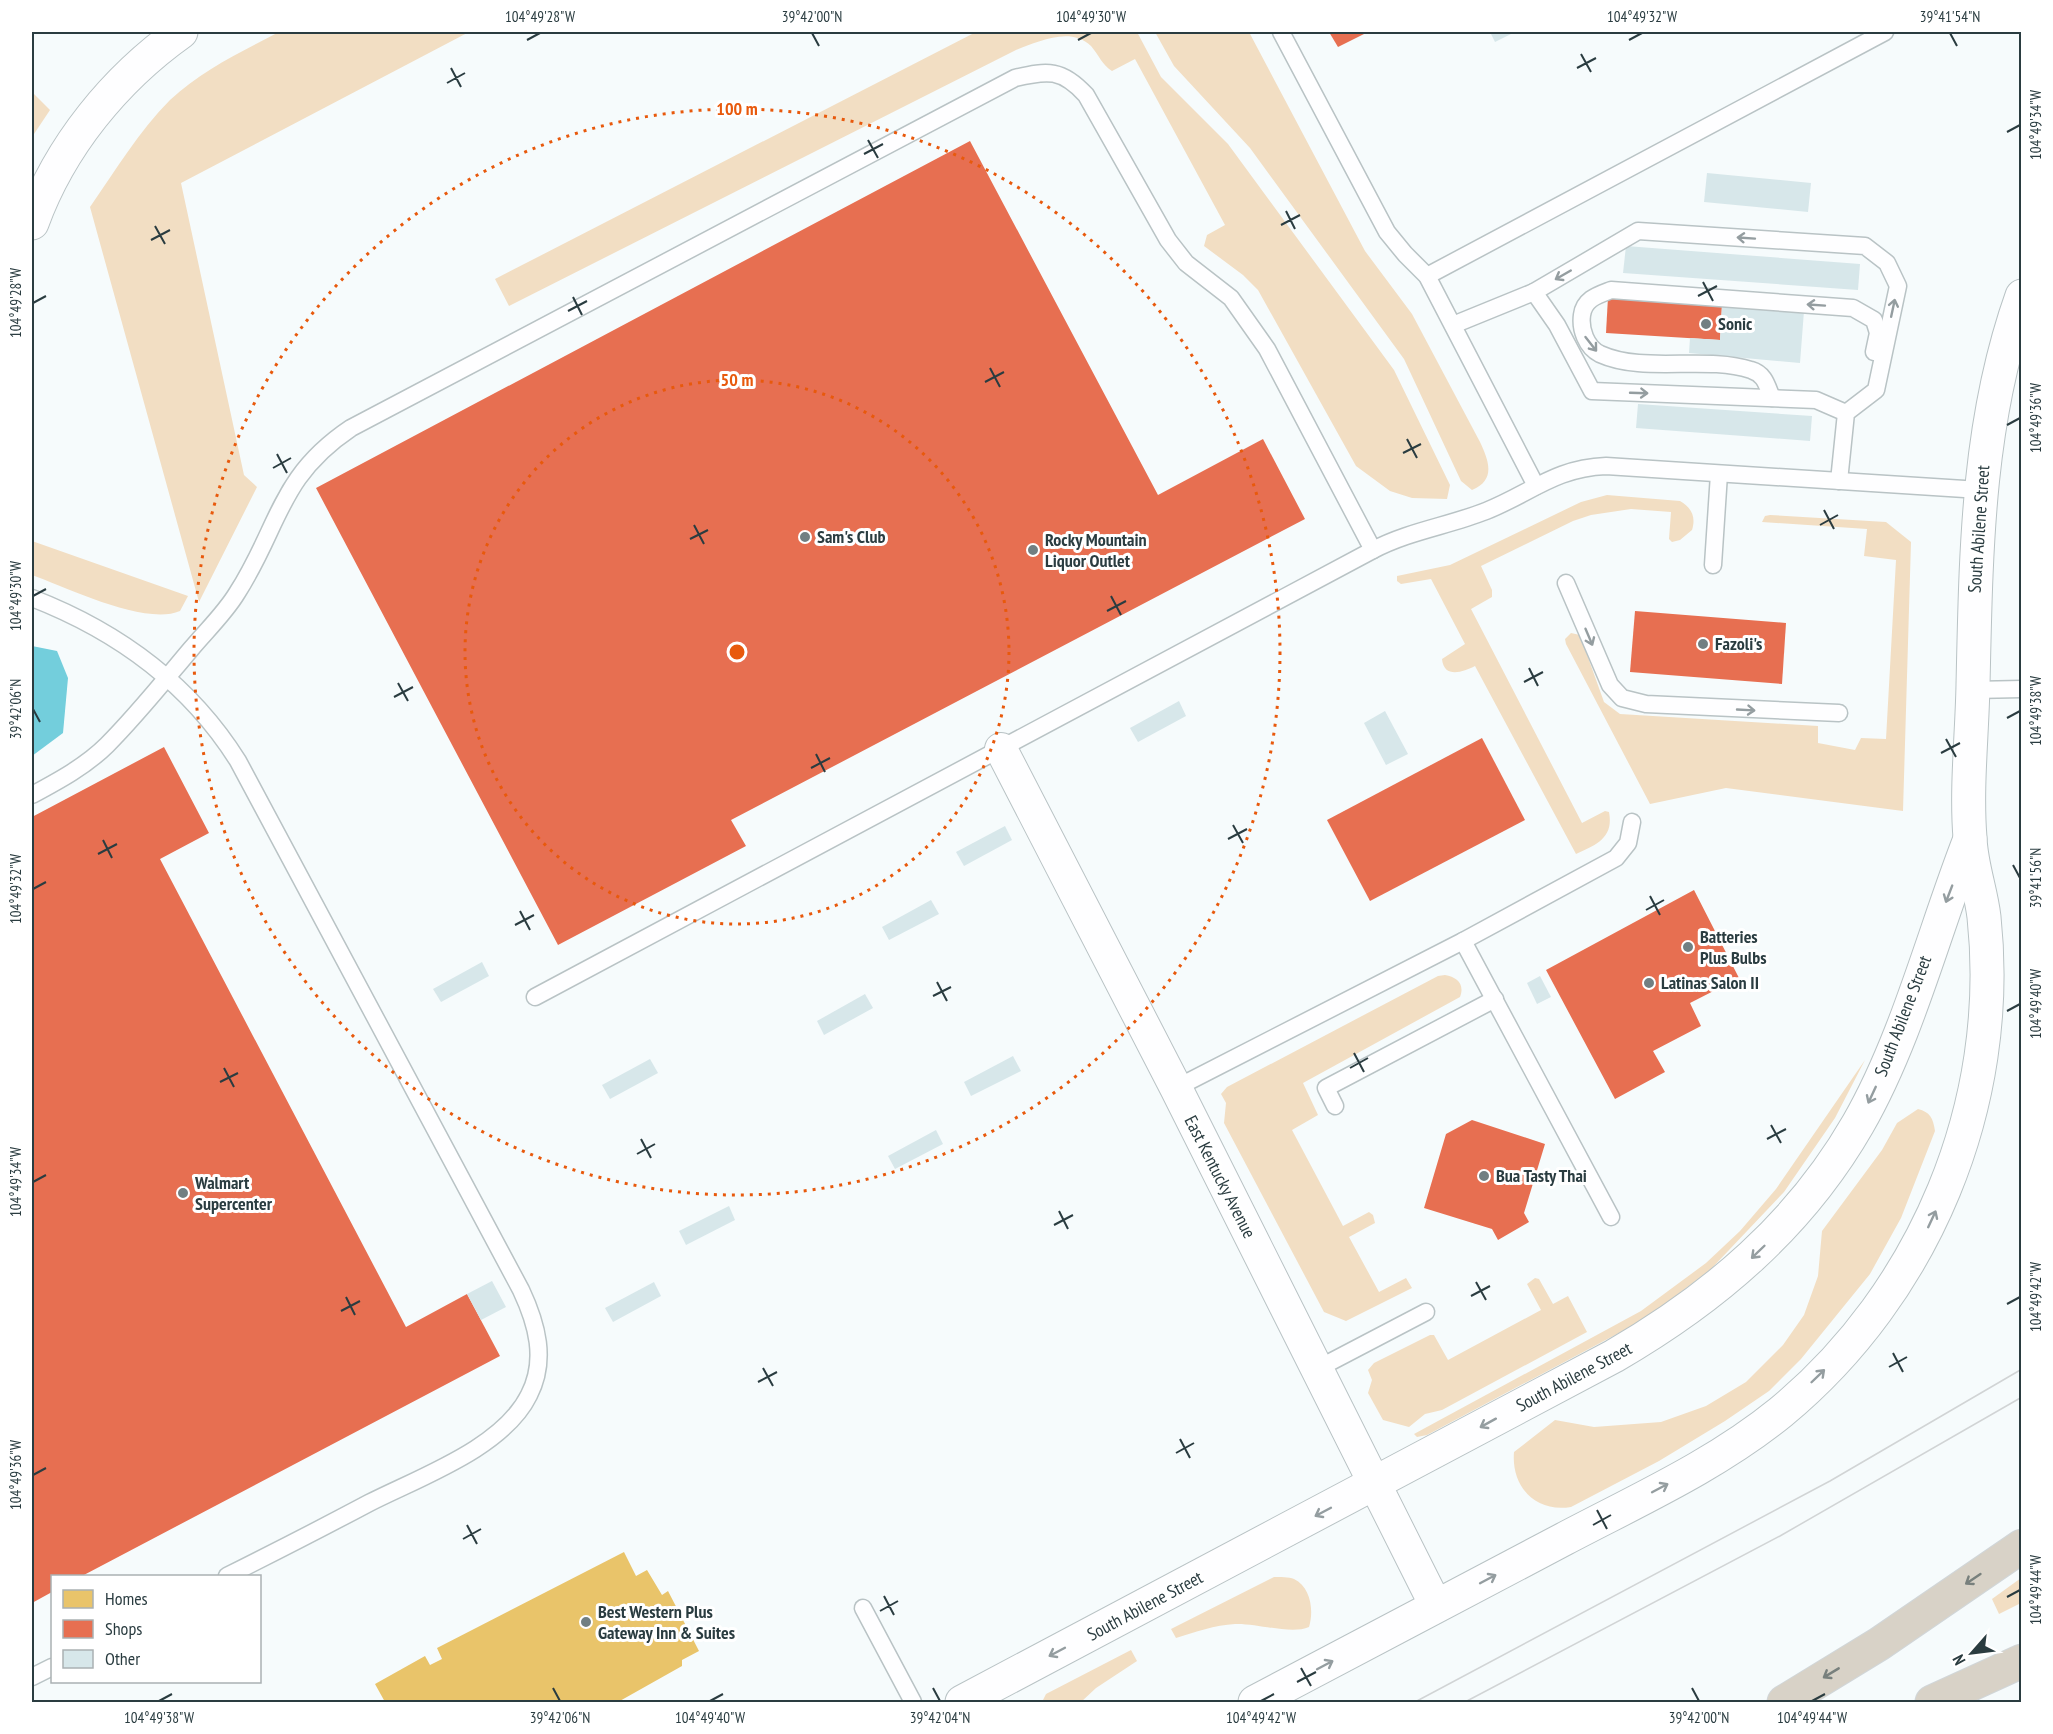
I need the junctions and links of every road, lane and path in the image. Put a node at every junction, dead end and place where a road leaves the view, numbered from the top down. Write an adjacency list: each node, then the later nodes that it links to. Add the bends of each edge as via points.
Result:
1 (181, 32): 4 (main road, via 142,61 104,101 67,152)
2 (1281, 32): 5 (lane, via 1387,232)
3 (1885, 32): 5 (lane)
4 (32, 223)
5 (1427, 276): 8 (lane)
6 (1534, 292): 8 (lane); 9 (lane, one-way to 9, via 1557,325 1592,391); 10 (lane, one-way to 6, via 1876,390 1898,286 1887,263 1865,246 1638,231)
7 (2022, 296): 15 (main road, South Abilene Street, via 1993,399)
8 (1453, 325): 14 (lane)
9 (1772, 398): 10 (lane, one-way to 9, via 1878,333 1874,320 1852,308 1611,290 1590,299 1582,312 1581,329 1599,353 1624,361 1753,370 1764,377); 11 (lane, via 1816,400)
10 (1863, 399): 11 (lane)
11 (1846, 413): 13 (lane)
12 (1719, 474): 13 (lane); 14 (lane, via 1585,467 1566,471); 17 (lane)
13 (1839, 482): 15 (lane)
14 (1536, 486): 16 (lane, via 1486,511 1409,534)
15 (1980, 490): 22 (main road, South Abilene Street)
16 (1372, 550): 20 (lane, via 1267,349 1247,319 1231,298 1185,263 1168,240 1086,95 1072,80 1052,72 1035,73 1015,78 330,442 299,473 286,494 236,596); 24 (lane)
17 (1713, 565)
18 (1566, 583): 23 (lane, one-way to 23, via 1610,685 1622,698 1646,704)
19 (32, 598): 20 (lane, via 97,627)
20 (167, 677): 25 (lane, via 106,746); 38 (lane, via 211,721 238,761 515,1280 538,1333 536,1375 530,1394 517,1415 501,1430 459,1457)
21 (2022, 689): 22 (lane)
22 (1973, 690): 27 (main road, South Abilene Street)
23 (1839, 713)
24 (1001, 749): 29 (lane); 31 (street, East Kentucky Avenue)
25 (32, 795)
26 (1632, 822): 28 (lane, via 1628,843 1616,858)
27 (1970, 839): 36 (main road, South Abilene Street, one-way to 36, via 1899,1034 1859,1122 1780,1231 1712,1292 1648,1336); 39 (main road, South Abilene Street, one-way to 27, via 1673,1482 1752,1434 1826,1368 1900,1279 1932,1220 1958,1157 1974,1097 1982,1043 1986,953 1984,915)
28 (1463, 941): 30 (lane); 31 (lane)
29 (535, 997)
30 (1495, 999): 32 (lane, via 1326,1088); 33 (lane)
31 (1176, 1088): 35 (street, East Kentucky Avenue)
32 (1335, 1106)
33 (1611, 1217)
34 (1426, 1312): 35 (lane)
35 (1317, 1369): 36 (street, East Kentucky Avenue)
36 (1375, 1485): 39 (street, East Kentucky Avenue); 45 (main road, South Abilene Street, one-way to 45)
37 (2022, 1546): 47 (highway, one-way to 47, via 1879,1644)
38 (229, 1575)
39 (1436, 1606): 46 (main road, South Abilene Street, one-way to 39)
40 (863, 1608): 44 (lane)
41 (2022, 1661): 48 (highway)
42 (51, 1667): 43 (lane)
43 (32, 1677)
44 (913, 1702)
45 (962, 1702)
46 (1255, 1702)
47 (1784, 1702)
48 (1932, 1702)

